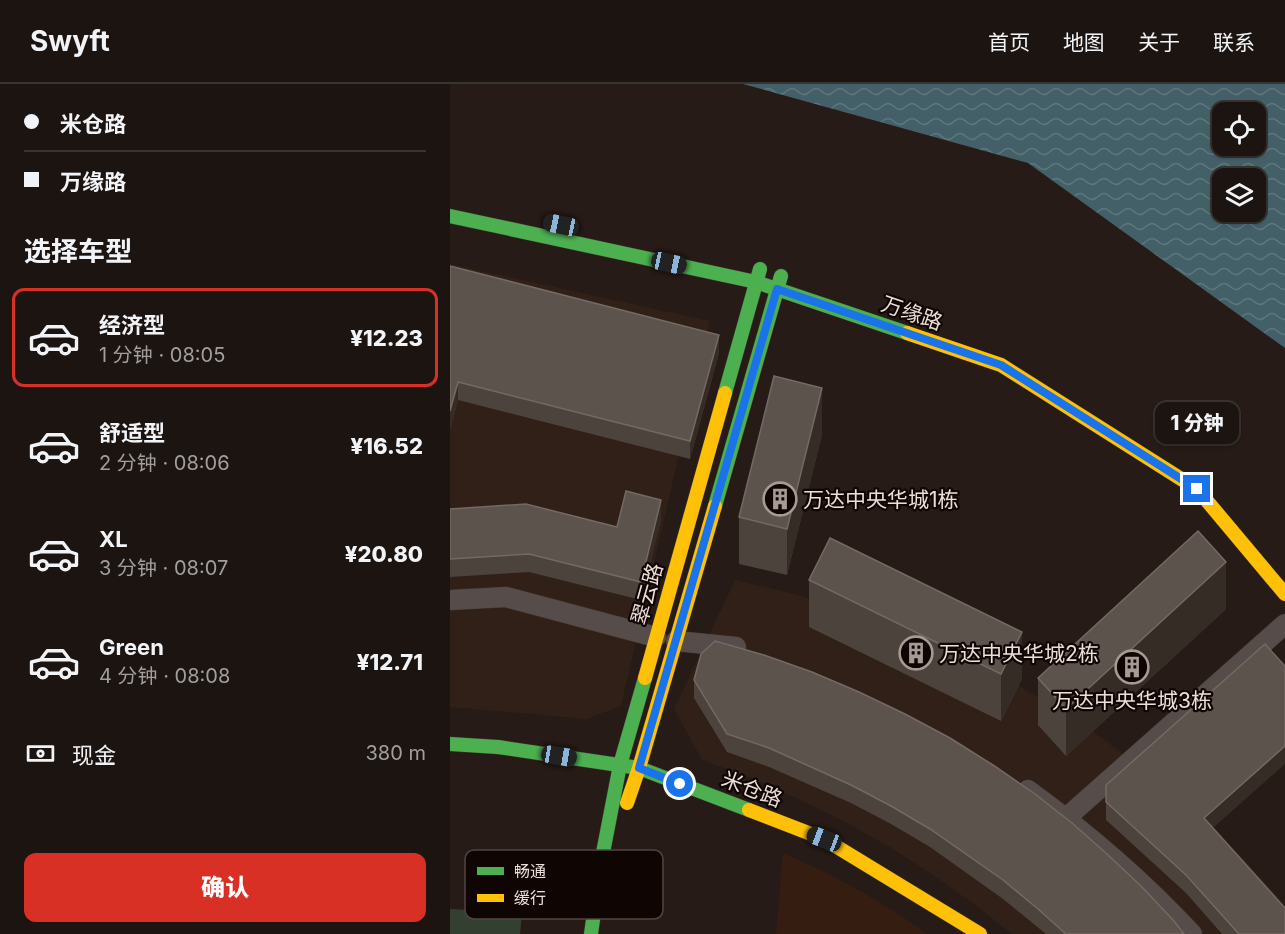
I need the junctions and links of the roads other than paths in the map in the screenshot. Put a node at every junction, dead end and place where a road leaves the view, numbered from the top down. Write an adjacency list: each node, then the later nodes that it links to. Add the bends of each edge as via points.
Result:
1 (450, 216): 2 (street, 万缘路)
2 (755, 272): 3 (street, 万缘路); 7 (street, 翠云路)
3 (784, 282): 4 (street, 万缘路, via 1001,365 1197,489); 8 (street, 翠云路)
4 (1285, 594)
5 (450, 600): 7 (street, via 506,597)
6 (1285, 624): 14 (street)
7 (656, 637): 11 (street, 翠云路)
8 (676, 641): 9 (street, via 734,647); 12 (street, 翠云路)
9 (755, 654)
10 (450, 744): 11 (street, 米仓路)
11 (620, 765): 12 (street, 米仓路); 16 (street, 翠云路)
12 (639, 768): 15 (street, 翠云路, via 622,817); 19 (street, 米仓路, via 824,839)
13 (1014, 780): 14 (street)
14 (1066, 818): 20 (street, via 1136,877)
15 (619, 841)
16 (604, 850)
17 (593, 919): 18 (street, 翠云路)
18 (591, 934)
19 (980, 934)
20 (1192, 934)

